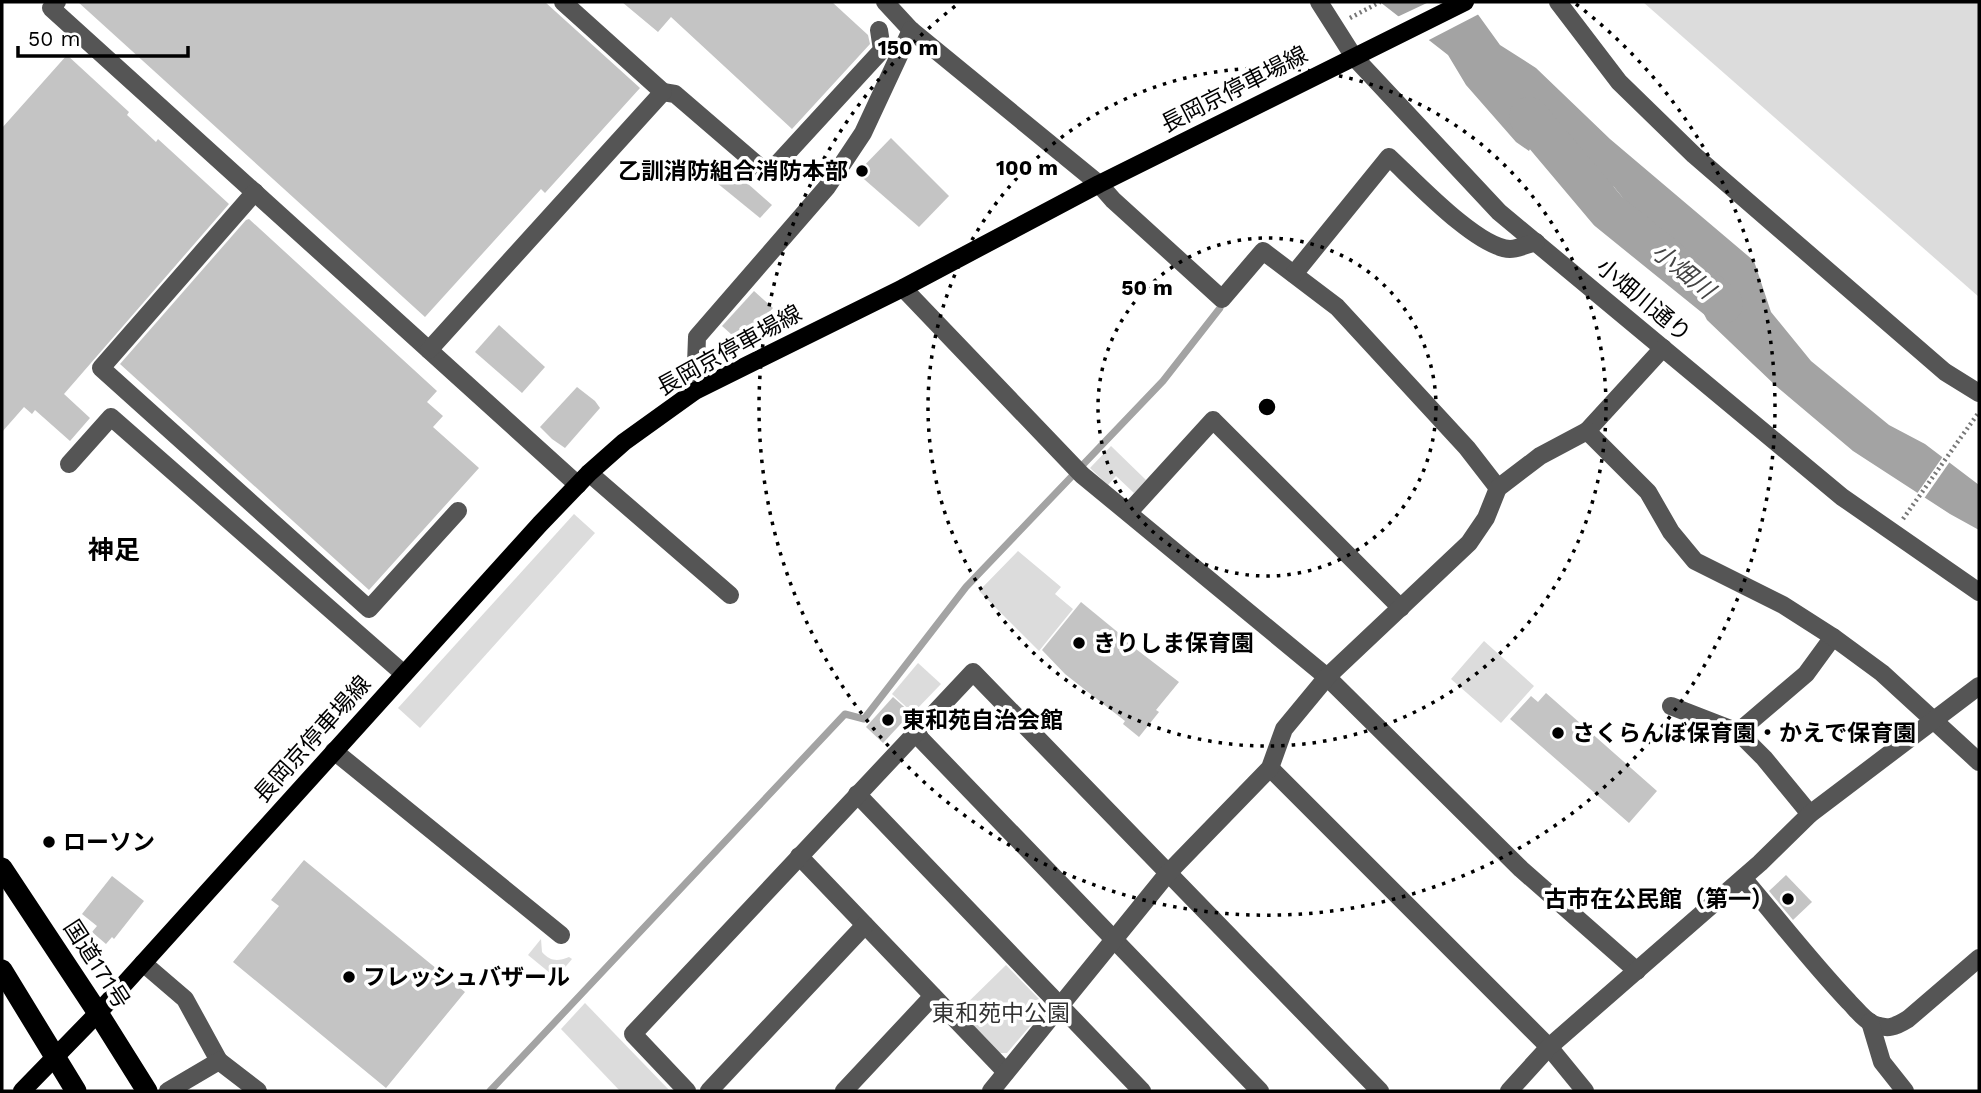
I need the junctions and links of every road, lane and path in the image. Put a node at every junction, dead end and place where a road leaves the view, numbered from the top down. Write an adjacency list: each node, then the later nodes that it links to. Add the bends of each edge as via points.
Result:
1 (57, 2): 14 (street, via 51,8)
2 (563, 2): 12 (street)
3 (885, 2): 10 (street)
4 (1319, 2): 11 (street, 小畑川通り)
5 (1380, 2): 8 (path)
6 (1465, 2): 11 (main road, 長岡京停車場線)
7 (1558, 2): 21 (street, via 1619,82 1694,155 1945,372)
8 (1343, 21)
9 (879, 30): 12 (street, via 882,50 768,174 676,94)
10 (911, 30): 13 (street); 20 (street, via 863,133 827,187 698,337)
11 (1362, 54): 13 (main road, 長岡京停車場線); 15 (street, 小畑川通り, via 1499,212)
12 (663, 92): 19 (street)
13 (1099, 184): 16 (street, via 1222,299 1263,251); 17 (main road, 長岡京停車場線)
14 (255, 192): 19 (street); 27 (street, via 101,368 369,609)
15 (1536, 242): 16 (street, via 1510,249 1491,243 1469,230 1389,157); 18 (street, 小畑川通り)
16 (1294, 274): 26 (street, via 1337,307)
17 (902, 288): 20 (main road, 長岡京停車場線); 28 (street, via 1077,471)
18 (1662, 348): 23 (street); 30 (street, 小畑川通り, via 1842,497)
19 (429, 350): 25 (street)
20 (695, 391): 25 (main road, 長岡京停車場線, via 624,442)
21 (1979, 393)
22 (1979, 411): 29 (path)
23 (1587, 431): 26 (street, via 1540,456); 33 (street, via 1647,492 1695,561 1783,605)
24 (69, 464): 34 (street, via 111,417)
25 (583, 479): 31 (street); 34 (main road, 長岡京停車場線)
26 (1498, 488): 32 (street, via 1469,543)
27 (458, 512)
28 (1129, 512): 32 (street, via 1213,420); 35 (street)
29 (1898, 527)
30 (1979, 592)
31 (730, 595)
32 (1401, 608): 35 (street)
33 (1833, 637): 38 (street); 39 (street, via 1806,674)
34 (404, 674): 41 (main road, 長岡京停車場線)
35 (1326, 677): 43 (street, via 1284,729); 56 (street, via 1521,869)
36 (1979, 686): 38 (street)
37 (1671, 706): 39 (street)
38 (1933, 721): 42 (street); 45 (street)
39 (1738, 732): 45 (street)
40 (915, 733): 44 (street); 48 (street, via 973,671); 52 (street)
41 (334, 751): 51 (street); 54 (main road, 長岡京停車場線)
42 (1979, 762)
43 (1270, 768): 48 (street); 61 (street)
44 (857, 794): 46 (street); 58 (street)
45 (1810, 814): 49 (street)
46 (799, 856): 50 (street); 69 (street, via 633,1034)
47 (2, 867): 59 (highway, 国道171号)
48 (1168, 873): 52 (street); 75 (street)
49 (1743, 878): 56 (street); 60 (street, via 1817,968)
50 (865, 925): 57 (street); 70 (street)
51 (561, 934)
52 (1115, 940): 58 (street); 74 (street)
53 (1979, 958): 60 (street, via 1908,1019 1888,1028)
54 (143, 963): 59 (main road, 長岡京停車場線); 62 (street, via 185,999)
55 (2, 970): 65 (highway)
56 (1637, 971): 61 (street)
57 (933, 996): 63 (street); 71 (street)
58 (1060, 1006): 63 (street); 73 (street)
59 (98, 1013): 64 (main road, 長岡京停車場線); 66 (highway, 国道171号)
60 (1870, 1022): 78 (street, via 1882,1062)
61 (1549, 1047): 76 (street); 77 (street)
62 (219, 1060): 67 (street); 68 (street)
63 (1006, 1072): 72 (street)
64 (22, 1091)
65 (76, 1091)
66 (147, 1091)
67 (168, 1091)
68 (258, 1091)
69 (687, 1091)
70 (709, 1091)
71 (844, 1091)
72 (991, 1091)
73 (1141, 1091)
74 (1260, 1091)
75 (1380, 1091)
76 (1509, 1091)
77 (1585, 1091)
78 (1905, 1091)

